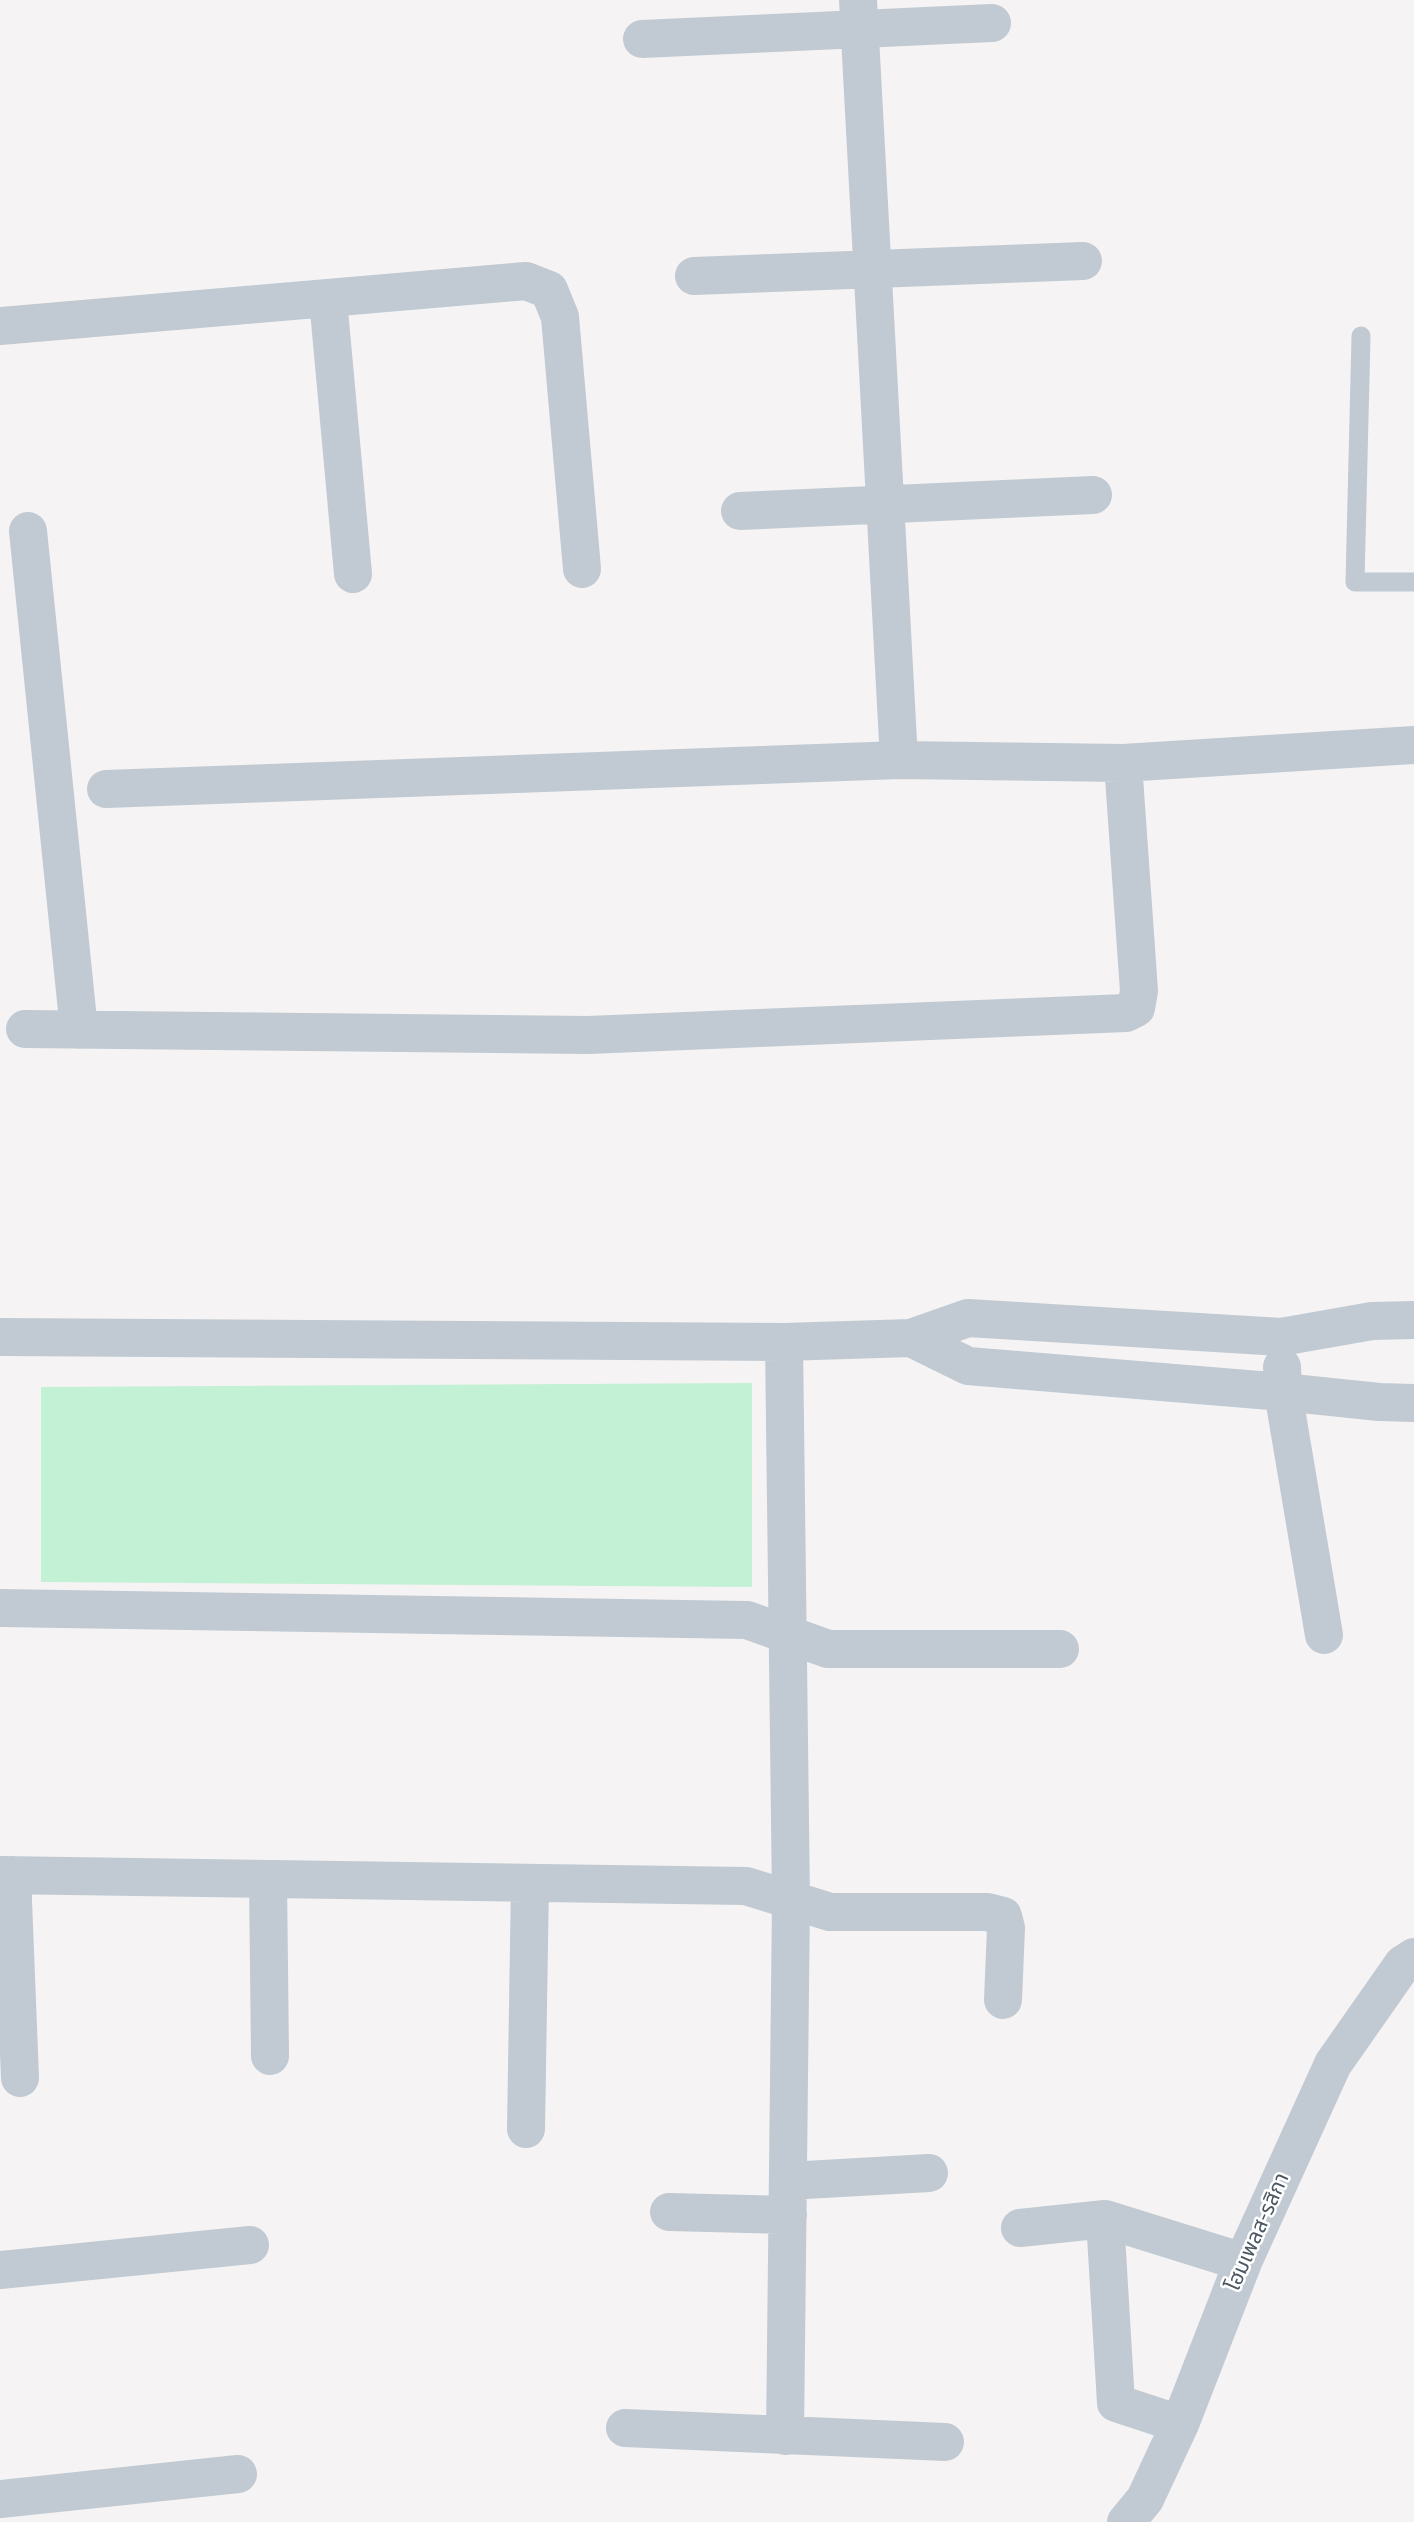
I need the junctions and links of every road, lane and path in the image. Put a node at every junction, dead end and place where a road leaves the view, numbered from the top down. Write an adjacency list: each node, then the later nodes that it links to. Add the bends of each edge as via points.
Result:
1 (859, 15): 2 (street); 3 (street); 5 (street)
2 (992, 23)
3 (642, 39)
4 (1083, 261): 5 (street)
5 (873, 269): 6 (street); 11 (street)
6 (694, 276)
7 (328, 299): 8 (street); 14 (street, via 526,281 549,290 560,317); 15 (street)
8 (0, 326)
9 (1361, 336): 16 (lane, via 1355,582)
10 (1093, 495): 11 (street)
11 (885, 505): 12 (street); 18 (street)
12 (740, 511)
13 (28, 531): 22 (street)
14 (582, 569)
15 (352, 574)
16 (1414, 582)
17 (1414, 745): 19 (street)
18 (899, 760): 19 (street); 20 (street)
19 (1123, 763): 22 (street, via 1139,991 1136,1008 1126,1013 588,1035)
20 (106, 789)
21 (25, 1030): 22 (street)
22 (79, 1030)
23 (1414, 1320): 25 (street, via 1372,1321)
24 (0, 1337): 27 (street)
25 (1280, 1337): 26 (street, via 968,1318); 28 (street)
26 (911, 1338): 27 (street); 28 (street, via 968,1366)
27 (784, 1342): 31 (street)
28 (1283, 1392): 29 (street); 32 (street)
29 (1414, 1403)
30 (0, 1608): 31 (street, via 747,1620)
31 (789, 1634): 33 (street, via 828,1649); 37 (street)
32 (1324, 1635)
33 (1060, 1649)
34 (6, 1875): 35 (street); 41 (street)
35 (268, 1879): 36 (street); 40 (street)
36 (530, 1882): 37 (street, via 746,1886); 42 (street)
37 (791, 1900): 39 (street, via 830,1912 987,1912 1003,1916); 44 (street)
38 (1414, 1957): 49 (street, โฮมเพลส-รสิกา, via 1403,1964 1333,2064)
39 (1003, 2000)
40 (270, 2056)
41 (20, 2078)
42 (526, 2129)
43 (929, 2173): 44 (street)
44 (788, 2198): 45 (street); 53 (street)
45 (669, 2212)
46 (1105, 2219): 47 (street); 49 (street); 51 (street, via 1116,2403)
47 (1020, 2228)
48 (250, 2245): 50 (street)
49 (1243, 2262): 51 (street, โฮมเพลส-รสิกา)
50 (0, 2270)
51 (1180, 2424): 57 (street, โฮมเพลส-รสิกา, via 1145,2499)
52 (625, 2428): 53 (street)
53 (785, 2436): 54 (street)
54 (945, 2442)
55 (238, 2474): 56 (street)
56 (0, 2499)
57 (1126, 2522)

